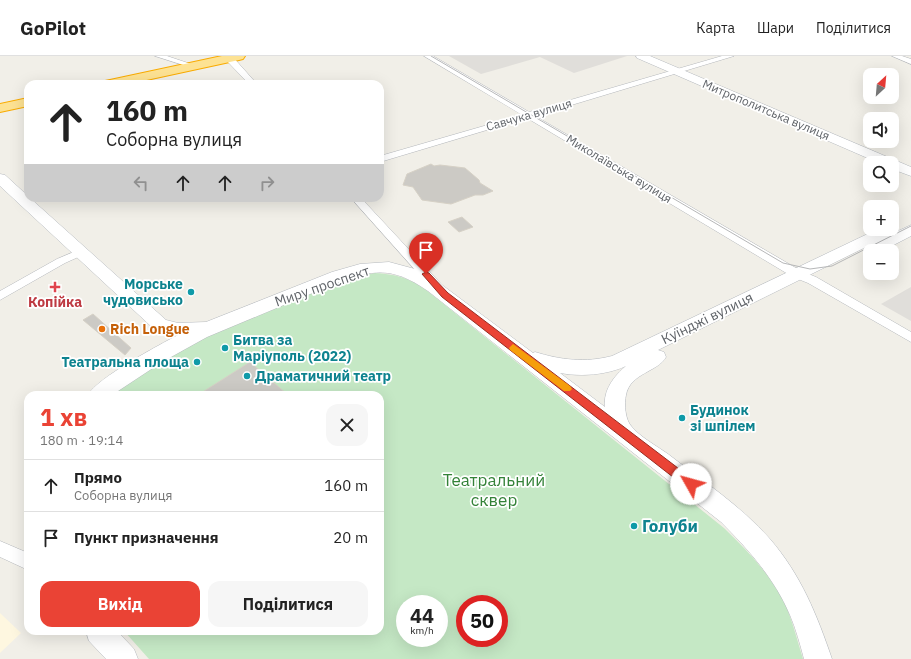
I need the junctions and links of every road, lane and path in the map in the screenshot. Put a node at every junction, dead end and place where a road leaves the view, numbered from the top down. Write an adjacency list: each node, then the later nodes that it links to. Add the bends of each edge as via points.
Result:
1 (160, 56): 9 (street)
2 (428, 56): 15 (street, Миколаївська вулиця)
3 (436, 56): 15 (street, Миколаївська вулиця)
4 (642, 56): 10 (main road, Митрополитська вулиця)
5 (730, 56): 10 (street, Савчука вулиця)
6 (896, 56): 8 (street)
7 (234, 57): 9 (highway); 12 (street)
8 (911, 62)
9 (192, 66): 11 (highway)
10 (678, 72): 15 (street, Савчука вулиця); 16 (main road, Митрополитська вулиця)
11 (128, 80)
12 (249, 80)
13 (24, 103): 14 (highway)
14 (0, 108)
15 (532, 115): 17 (street, Савчука вулиця); 29 (street, Миколаївська вулиця)
16 (875, 156)
17 (384, 159)
18 (899, 167): 19 (main road, Митрополитська вулиця)
19 (911, 172)
20 (0, 178): 21 (main road)
21 (24, 200)
22 (26, 202): 28 (main road)
23 (360, 202): 30 (street)
24 (911, 219): 25 (main road, Куїнджі вулиця)
25 (899, 224)
26 (911, 230): 29 (main road, Куїнджі вулиця)
27 (876, 236): 29 (main road, Куїнджі вулиця)
28 (81, 252): 31 (street); 32 (main road)
29 (804, 275): 34 (street, Миколаївська вулиця); 35 (main road, Куїнджі вулиця, via 608,365 588,368 565,367 540,361); 38 (main road, Куїнджі вулиця, via 630,372 620,385 615,400 616,415)
30 (445, 295): 33 (main road, Миру проспект, via 423,279 402,269 372,267 323,283); 35 (main road, Миру проспект)
31 (0, 296)
32 (160, 325): 33 (main road, Миру проспект, via 190,330); 36 (main road, Миру проспект, via 160,339)
33 (215, 326): 36 (main road, Миру проспект)
34 (911, 338)
35 (517, 351): 38 (main road, Миру проспект)
36 (143, 365): 37 (main road, Миру проспект)
37 (104, 391)
38 (622, 431): 43 (main road, Миру проспект, via 729,514 769,556 801,609)
39 (0, 549): 40 (street)
40 (24, 560)
41 (103, 635): 42 (main road)
42 (124, 659)
43 (818, 659)

